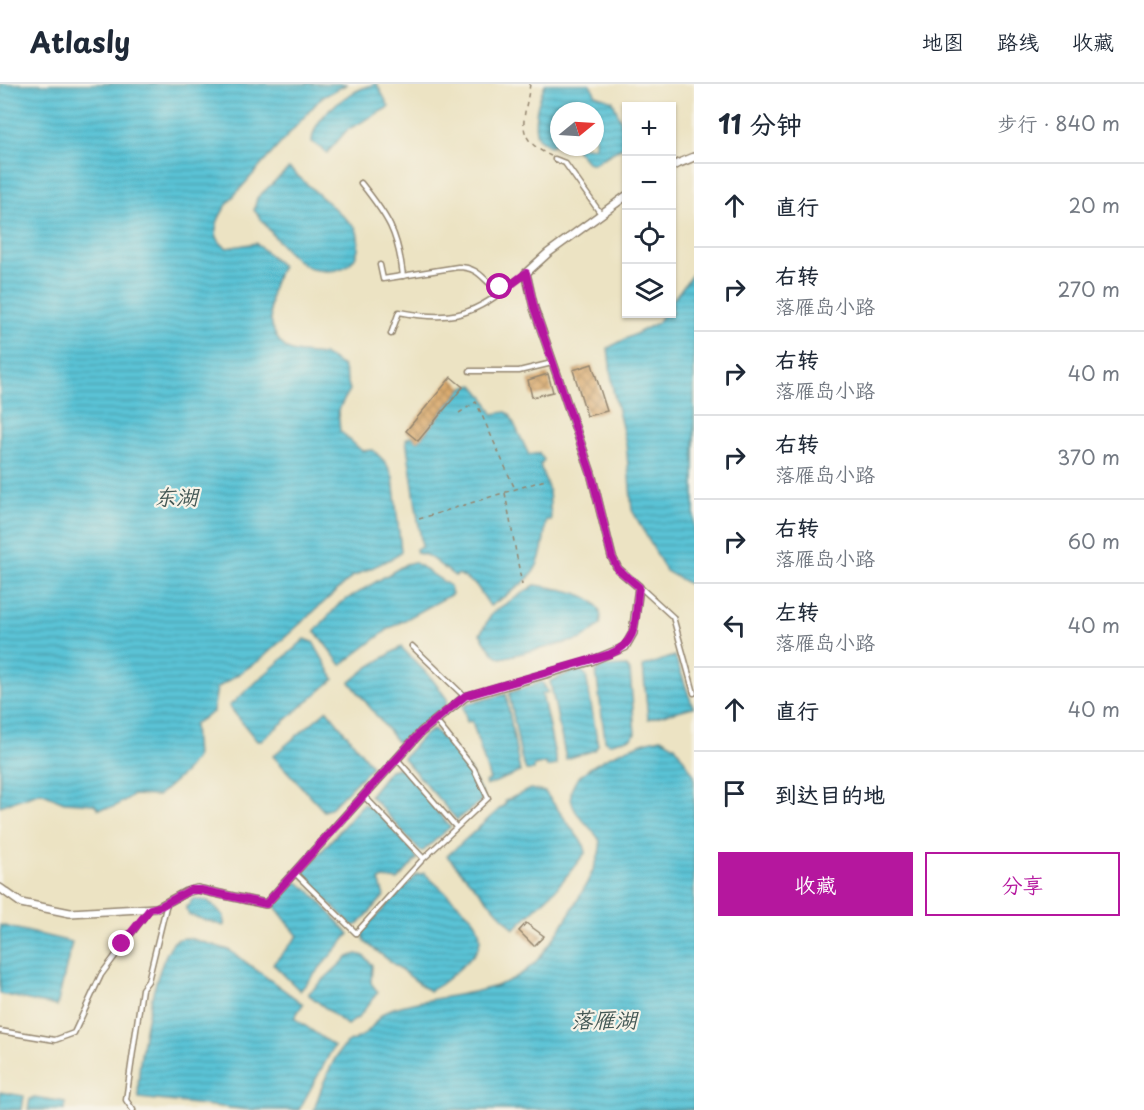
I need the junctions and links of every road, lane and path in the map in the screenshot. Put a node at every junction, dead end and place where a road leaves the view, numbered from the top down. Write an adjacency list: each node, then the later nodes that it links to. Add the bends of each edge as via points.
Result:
1 (530, 84): 3 (path, via 525,134 533,147)
2 (694, 157): 4 (street)
3 (555, 159): 7 (lane, via 564,163)
4 (676, 164)
5 (361, 183): 10 (lane, via 388,219 400,249)
6 (622, 199): 7 (street)
7 (601, 214): 9 (street)
8 (380, 265): 10 (lane, via 383,279)
9 (526, 273): 11 (lane); 13 (street)
10 (403, 276): 11 (lane, via 463,267 473,269 492,286)
11 (508, 287): 12 (lane, via 486,304 464,312 433,318 399,312)
12 (391, 334)
13 (553, 363): 14 (lane, via 519,371); 21 (street, via 591,473 612,557 618,569)
14 (470, 371)
15 (459, 413): 17 (path, via 476,402)
16 (545, 480): 17 (path)
17 (515, 489): 18 (path)
18 (505, 492): 19 (path); 20 (path)
19 (418, 519)
20 (522, 585)
21 (639, 587): 23 (lane, via 671,613); 24 (street, via 633,633 625,647 591,661)
22 (412, 646): 24 (lane)
23 (694, 693)
24 (465, 696): 25 (street)
25 (435, 720): 26 (street); 28 (lane, via 474,769 488,798)
26 (396, 759): 27 (street); 28 (lane)
27 (364, 796): 29 (lane); 30 (street)
28 (456, 827): 29 (lane)
29 (423, 858): 30 (lane, via 356,933)
30 (295, 873): 32 (street, via 266,904 196,889)
31 (0, 888): 33 (street, via 21,903 65,912)
32 (167, 903): 33 (street); 35 (lane, via 148,981 142,989 126,1100)
33 (150, 909): 34 (lane, via 101,975 74,1033 55,1040)
34 (0, 1031)
35 (133, 1110)

